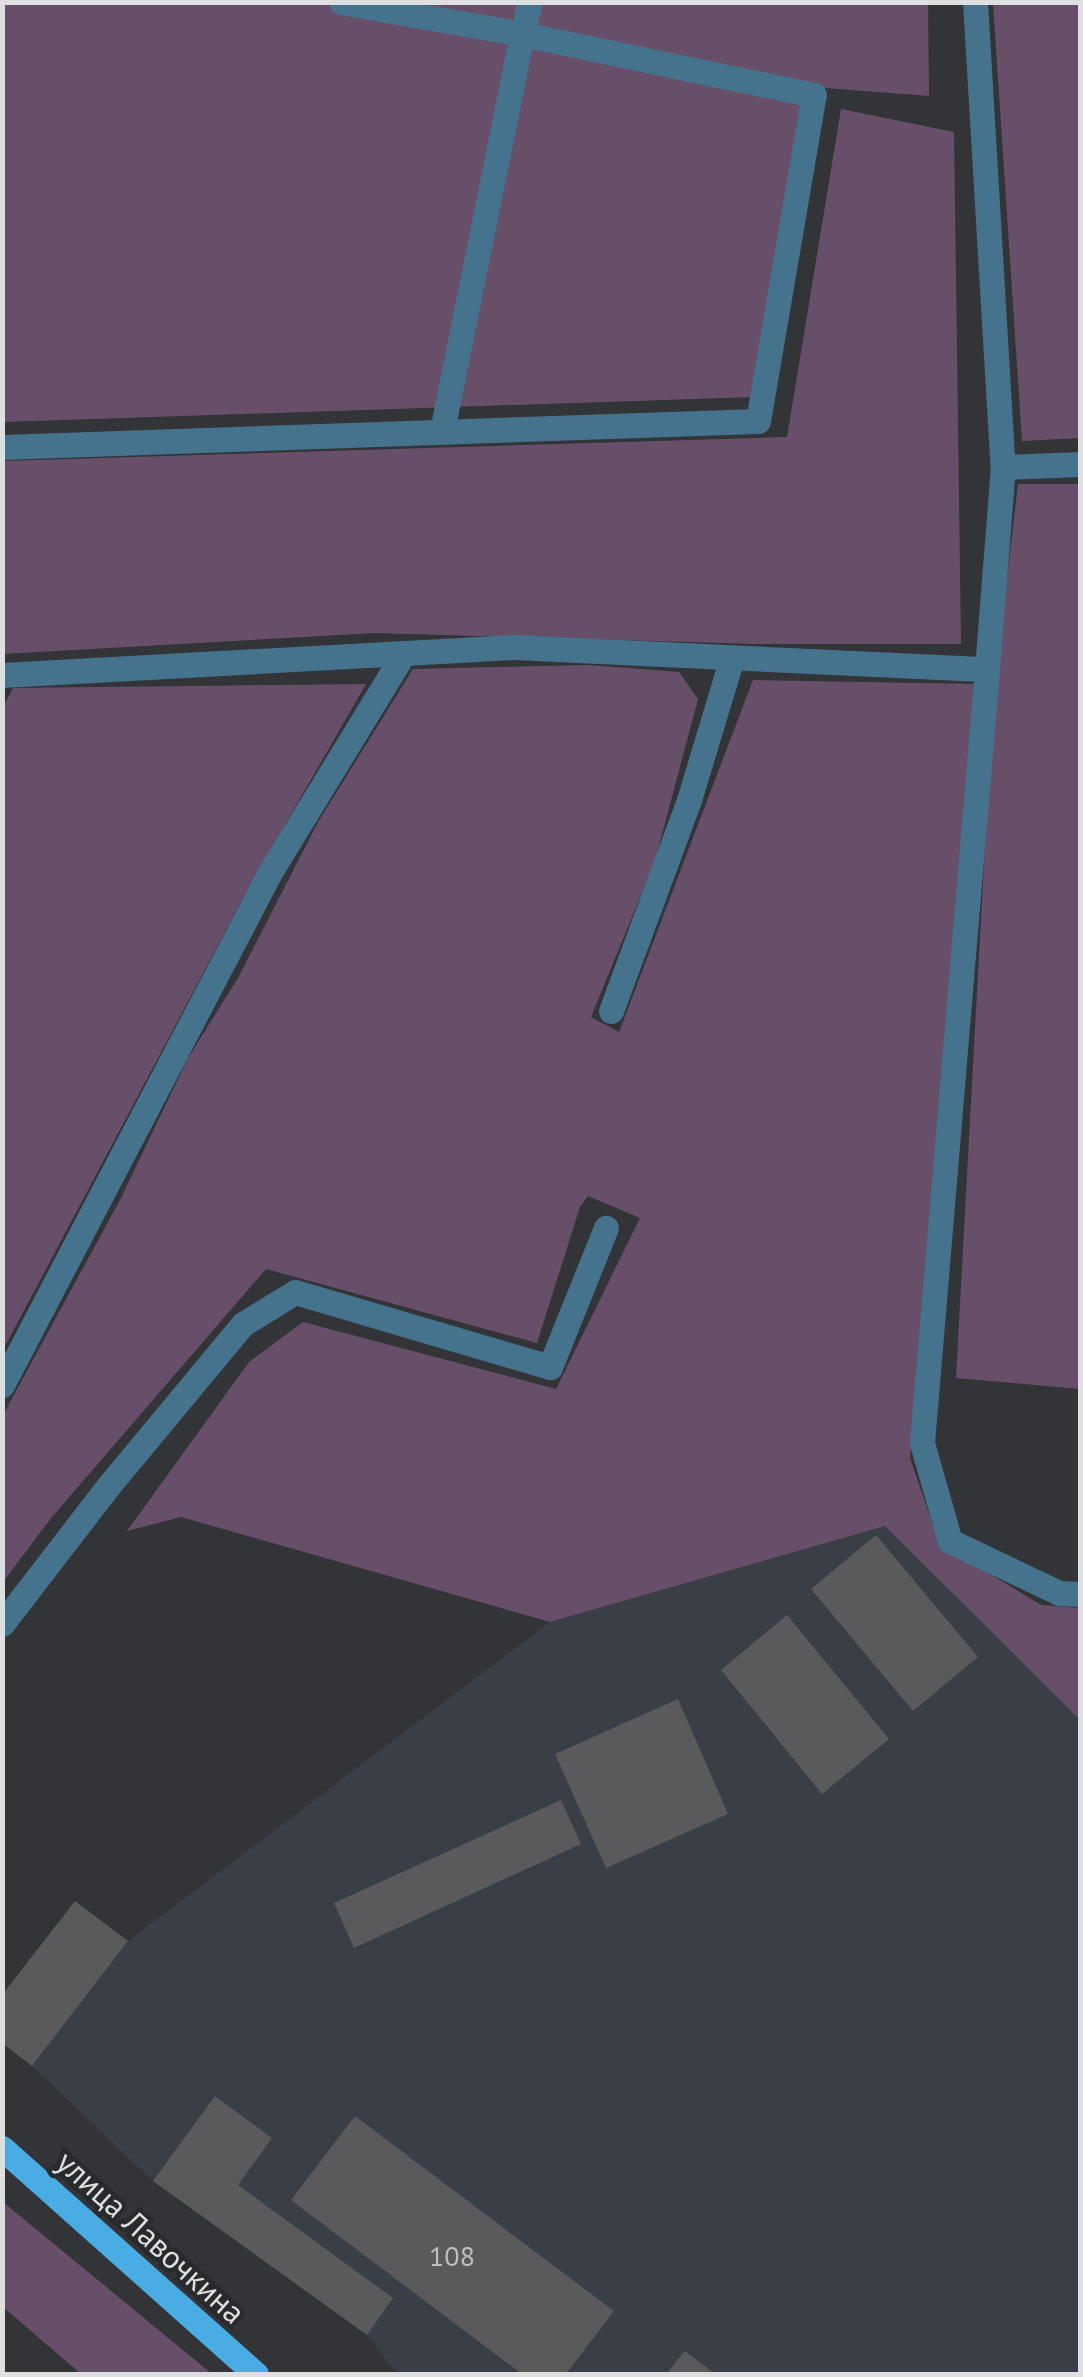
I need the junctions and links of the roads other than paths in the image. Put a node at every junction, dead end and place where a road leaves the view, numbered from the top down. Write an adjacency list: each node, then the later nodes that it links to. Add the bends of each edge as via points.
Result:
1 (341, 2): 4 (lane)
2 (530, 2): 4 (lane)
3 (975, 2): 8 (lane)
4 (522, 34): 5 (lane); 5 (lane, via 814,95 758,420)
5 (442, 431): 6 (lane)
6 (2, 447)
7 (1080, 464): 8 (lane)
8 (1003, 467): 11 (lane)
9 (404, 653): 10 (lane, via 514,648); 12 (lane); 15 (lane, via 269,874)
10 (732, 658): 11 (lane); 13 (lane, via 689,800)
11 (988, 670): 16 (lane, via 922,1443 950,1540 1059,1592)
12 (4, 677)
13 (611, 1011)
14 (606, 1228): 17 (lane, via 550,1367 295,1292 243,1324)
15 (2, 1384)
16 (1080, 1594)
17 (2, 1624)
18 (2, 2148): 19 (main road, улица Лавочкина)
19 (256, 2374)

